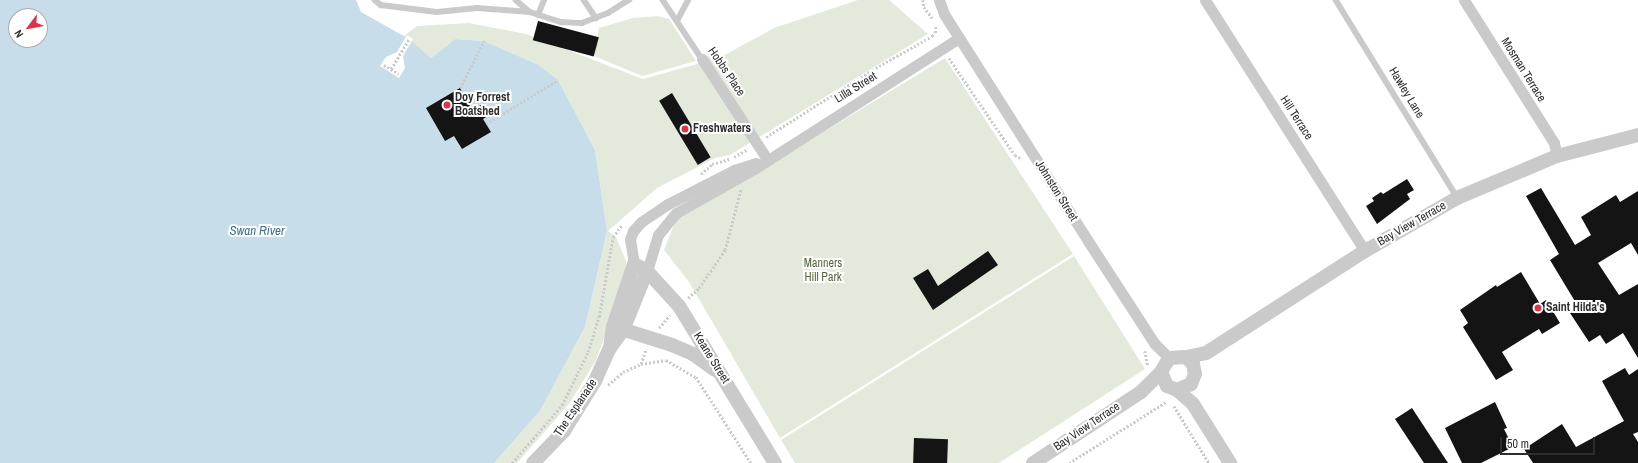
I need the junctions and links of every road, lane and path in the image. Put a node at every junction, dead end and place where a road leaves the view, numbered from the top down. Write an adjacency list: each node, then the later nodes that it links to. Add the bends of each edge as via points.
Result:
1 (375, 0): 13 (lane, via 381,5 437,12 477,8)
2 (516, 0): 13 (lane)
3 (544, 0): 14 (lane)
4 (584, 0): 15 (lane)
5 (629, 0): 15 (lane)
6 (663, 0): 16 (lane, Hobbs Place)
7 (688, 0): 16 (lane)
8 (923, 0): 28 (path, via 924,8 937,27 935,33)
9 (939, 0): 17 (street, Johnston Street, via 944,14)
10 (1205, 0): 36 (street, Hill Terrace)
11 (1336, 0): 34 (lane, Hawley Lane)
12 (1464, 0): 29 (street, Mosman Terrace, via 1554,143)
13 (530, 12): 14 (lane)
14 (538, 15): 15 (lane, via 561,22 582,22)
15 (596, 18)
16 (677, 21): 20 (lane, Hobbs Place)
17 (959, 38): 31 (street, Lilla Street); 45 (street, Johnston Street, via 1155,344)
18 (409, 39): 22 (path)
19 (484, 41): 25 (path)
20 (702, 59): 28 (street, Hobbs Place)
21 (384, 65): 22 (path)
22 (391, 69): 23 (path)
23 (399, 74)
24 (558, 80): 26 (path)
25 (460, 88)
26 (486, 124)
27 (1638, 135): 29 (street, Bay View Terrace)
28 (757, 143): 30 (path); 31 (street, Hobbs Place)
29 (1557, 156): 34 (street, Bay View Terrace)
30 (729, 159): 32 (path); 33 (path, via 712,164)
31 (767, 159): 32 (street, Lilla Street)
32 (736, 174): 37 (street, Lilla Street, via 668,204 637,226 630,239); 38 (street, Lilla Street, via 676,213 658,235); 39 (path, via 743,192 725,250 699,288)
33 (699, 177)
34 (1457, 198): 36 (street, Bay View Terrace)
35 (624, 223): 53 (path, via 613,238 599,317 585,358 562,405)
36 (1365, 251): 42 (street, Bay View Terrace)
37 (634, 264): 38 (street, Keane Street); 40 (street, The Esplanade)
38 (647, 271): 39 (street, Keane Street); 40 (street, The Esplanade)
39 (679, 306): 41 (path); 47 (street, Keane Street)
40 (618, 328): 41 (street); 54 (street, The Esplanade, via 595,381 564,431)
41 (652, 338): 44 (path); 47 (street, via 693,354)
42 (1206, 353): 43 (street, Bay View Terrace); 46 (street, Bay View Terrace)
43 (1186, 357): 45 (street, Bay View Terrace); 46 (street, via 1193,364)
44 (641, 364): 49 (path, via 622,372); 55 (path, via 666,360 696,377)
45 (1164, 365): 48 (street); 50 (street, Bay View Terrace)
46 (1195, 372): 48 (street, Bay View Terrace)
47 (723, 376): 56 (street, Keane Street)
48 (1178, 387): 50 (street, Bay View Terrace); 60 (street, via 1193,404)
49 (604, 389)
50 (1141, 392): 57 (street, Bay View Terrace)
51 (1166, 402): 58 (path)
52 (1174, 406): 59 (path)
53 (512, 463)
54 (534, 463)
55 (752, 463)
56 (775, 463)
57 (1033, 463)
58 (1068, 463)
59 (1209, 463)
60 (1230, 463)

